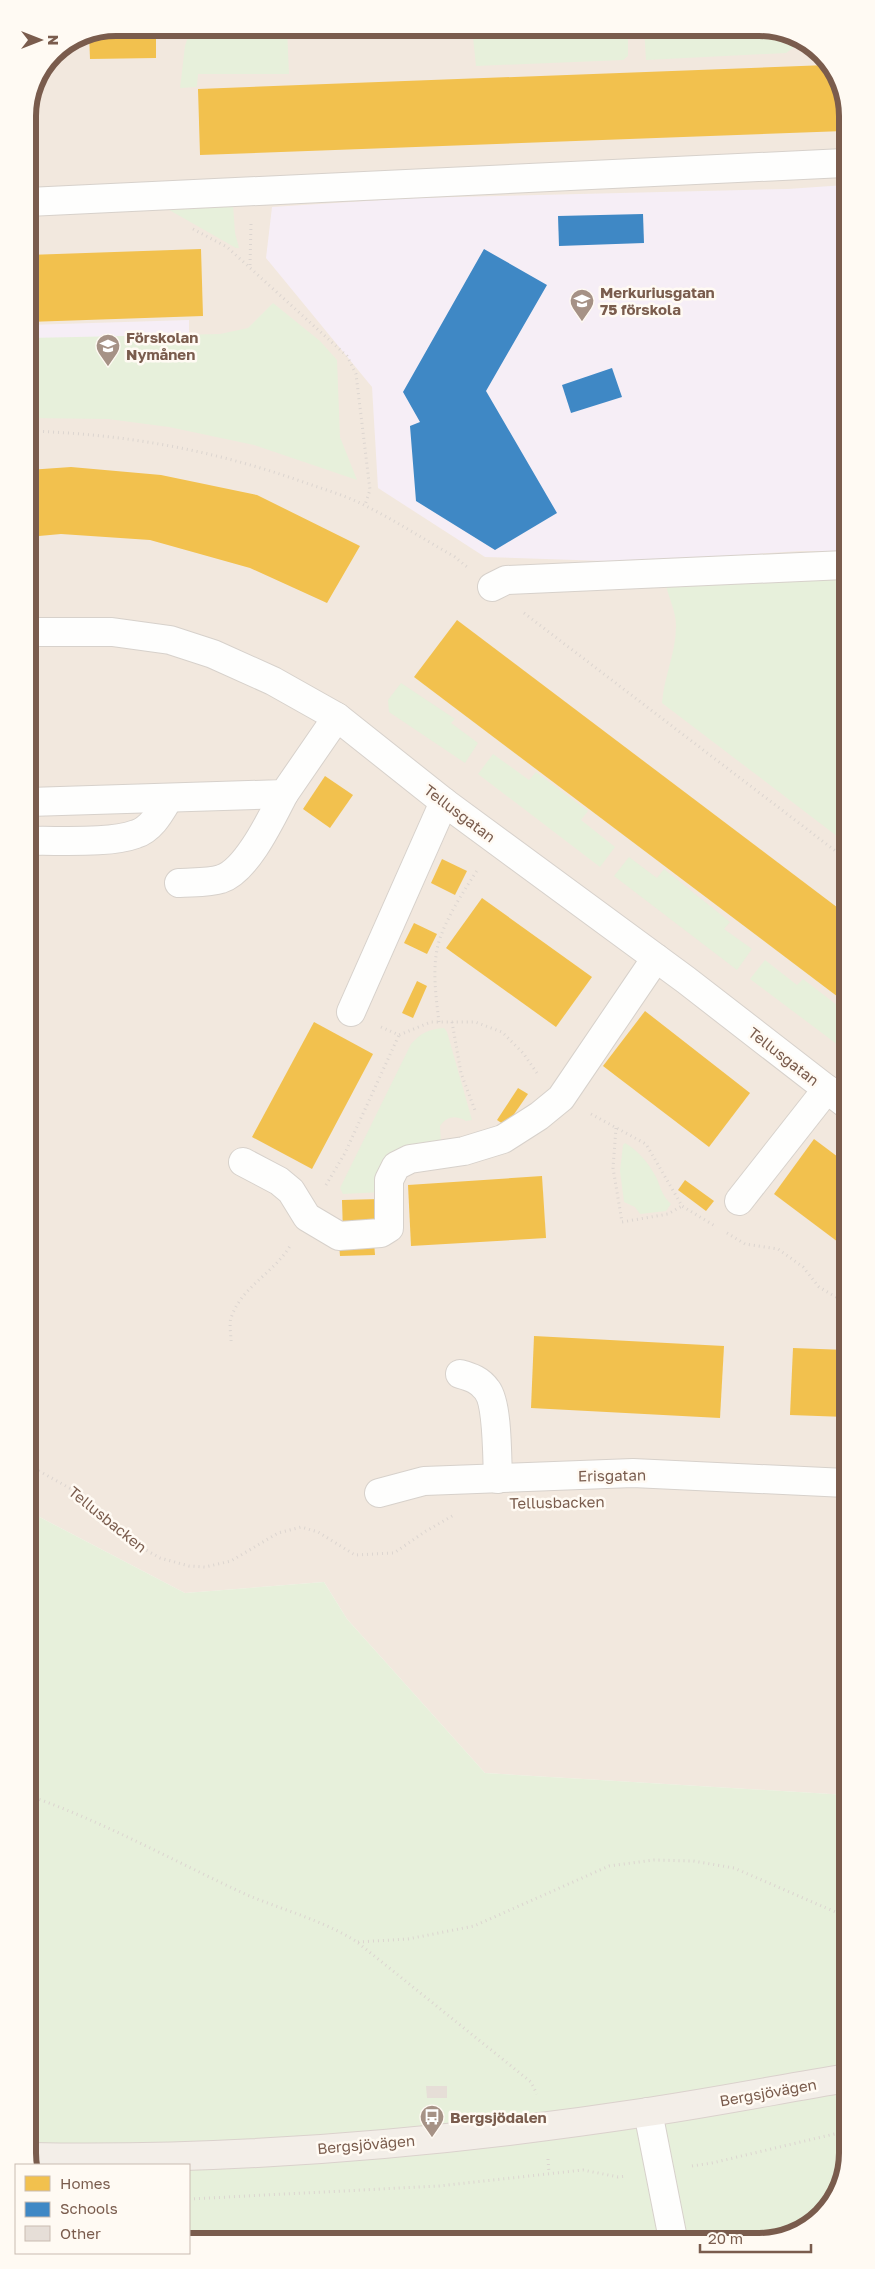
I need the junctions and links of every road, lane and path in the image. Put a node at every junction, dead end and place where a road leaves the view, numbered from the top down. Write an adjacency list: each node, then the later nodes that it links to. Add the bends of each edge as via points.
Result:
1 (839, 163): 2 (street)
2 (248, 191): 3 (street); 5 (path)
3 (36, 202)
4 (188, 226): 5 (path, via 227,247)
5 (250, 266): 6 (path, via 347,356 356,374 370,490)
6 (365, 505)
7 (839, 565): 8 (street, via 506,580)
8 (492, 587)
9 (36, 632): 10 (street, Tellusgatan, via 112,632 170,640 214,654 264,677)
10 (337, 717): 11 (street); 14 (street, Tellusgatan)
11 (284, 794): 12 (street); 17 (street, via 238,870 222,879)
12 (169, 798): 13 (street); 16 (street, via 156,819 137,834)
13 (36, 802)
14 (444, 802): 15 (street, Tellusgatan); 19 (street)
15 (496, 840): 18 (street, Tellusgatan); 20 (path, via 460,896 438,944 434,974)
16 (36, 841)
17 (179, 883)
18 (656, 958): 22 (street, Tellusgatan); 23 (street)
19 (351, 1012): 20 (path, via 399,1035)
20 (439, 1022): 21 (path)
21 (452, 1022): 23 (path, via 475,1022 502,1032 523,1053 551,1092); 25 (path, via 461,1073)
22 (836, 1097): 27 (street)
23 (561, 1098): 24 (path); 25 (street, via 503,1140)
24 (616, 1128): 28 (path, via 646,1144); 28 (path, via 614,1168 622,1222 668,1214)
25 (488, 1144): 26 (street, via 410,1159 396,1166 390,1180 390,1228 381,1233 339,1236 307,1217 291,1191 279,1181)
26 (243, 1162)
27 (739, 1201)
28 (682, 1206): 29 (path, via 745,1244 778,1249 803,1267 819,1287)
29 (839, 1299)
30 (460, 1374): 32 (street, via 477,1379 488,1391 494,1412)
31 (36, 1469): 35 (path, Tellusbacken, via 82,1495 132,1542 160,1558 188,1566 205,1567 231,1561 278,1533 300,1527 318,1532 355,1555 394,1554 426,1530)
32 (498, 1479): 33 (street, Erisgatan, via 633,1473); 34 (street, Erisgatan, via 424,1481)
33 (839, 1483)
34 (379, 1493)
35 (458, 1512)
36 (36, 1798): 38 (path, via 76,1812 181,1864 262,1901 340,1931)
37 (839, 1914): 38 (path, via 734,1868 693,1861 654,1860 609,1866 474,1926 408,1939)
38 (357, 1942): 41 (path, via 531,2082 542,2103)
39 (839, 2079): 40 (main road, Bergsjövägen)
40 (648, 2112): 41 (main road, Bergsjövägen); 44 (street)
41 (545, 2125): 43 (main road, Bergsjövägen, via 398,2142 205,2156); 45 (path)
42 (839, 2133): 44 (path, via 712,2163)
43 (37, 2156)
44 (660, 2170): 45 (path, via 618,2177 583,2170); 47 (street)
45 (549, 2173): 46 (path, via 439,2186)
46 (190, 2199)
47 (672, 2233)

